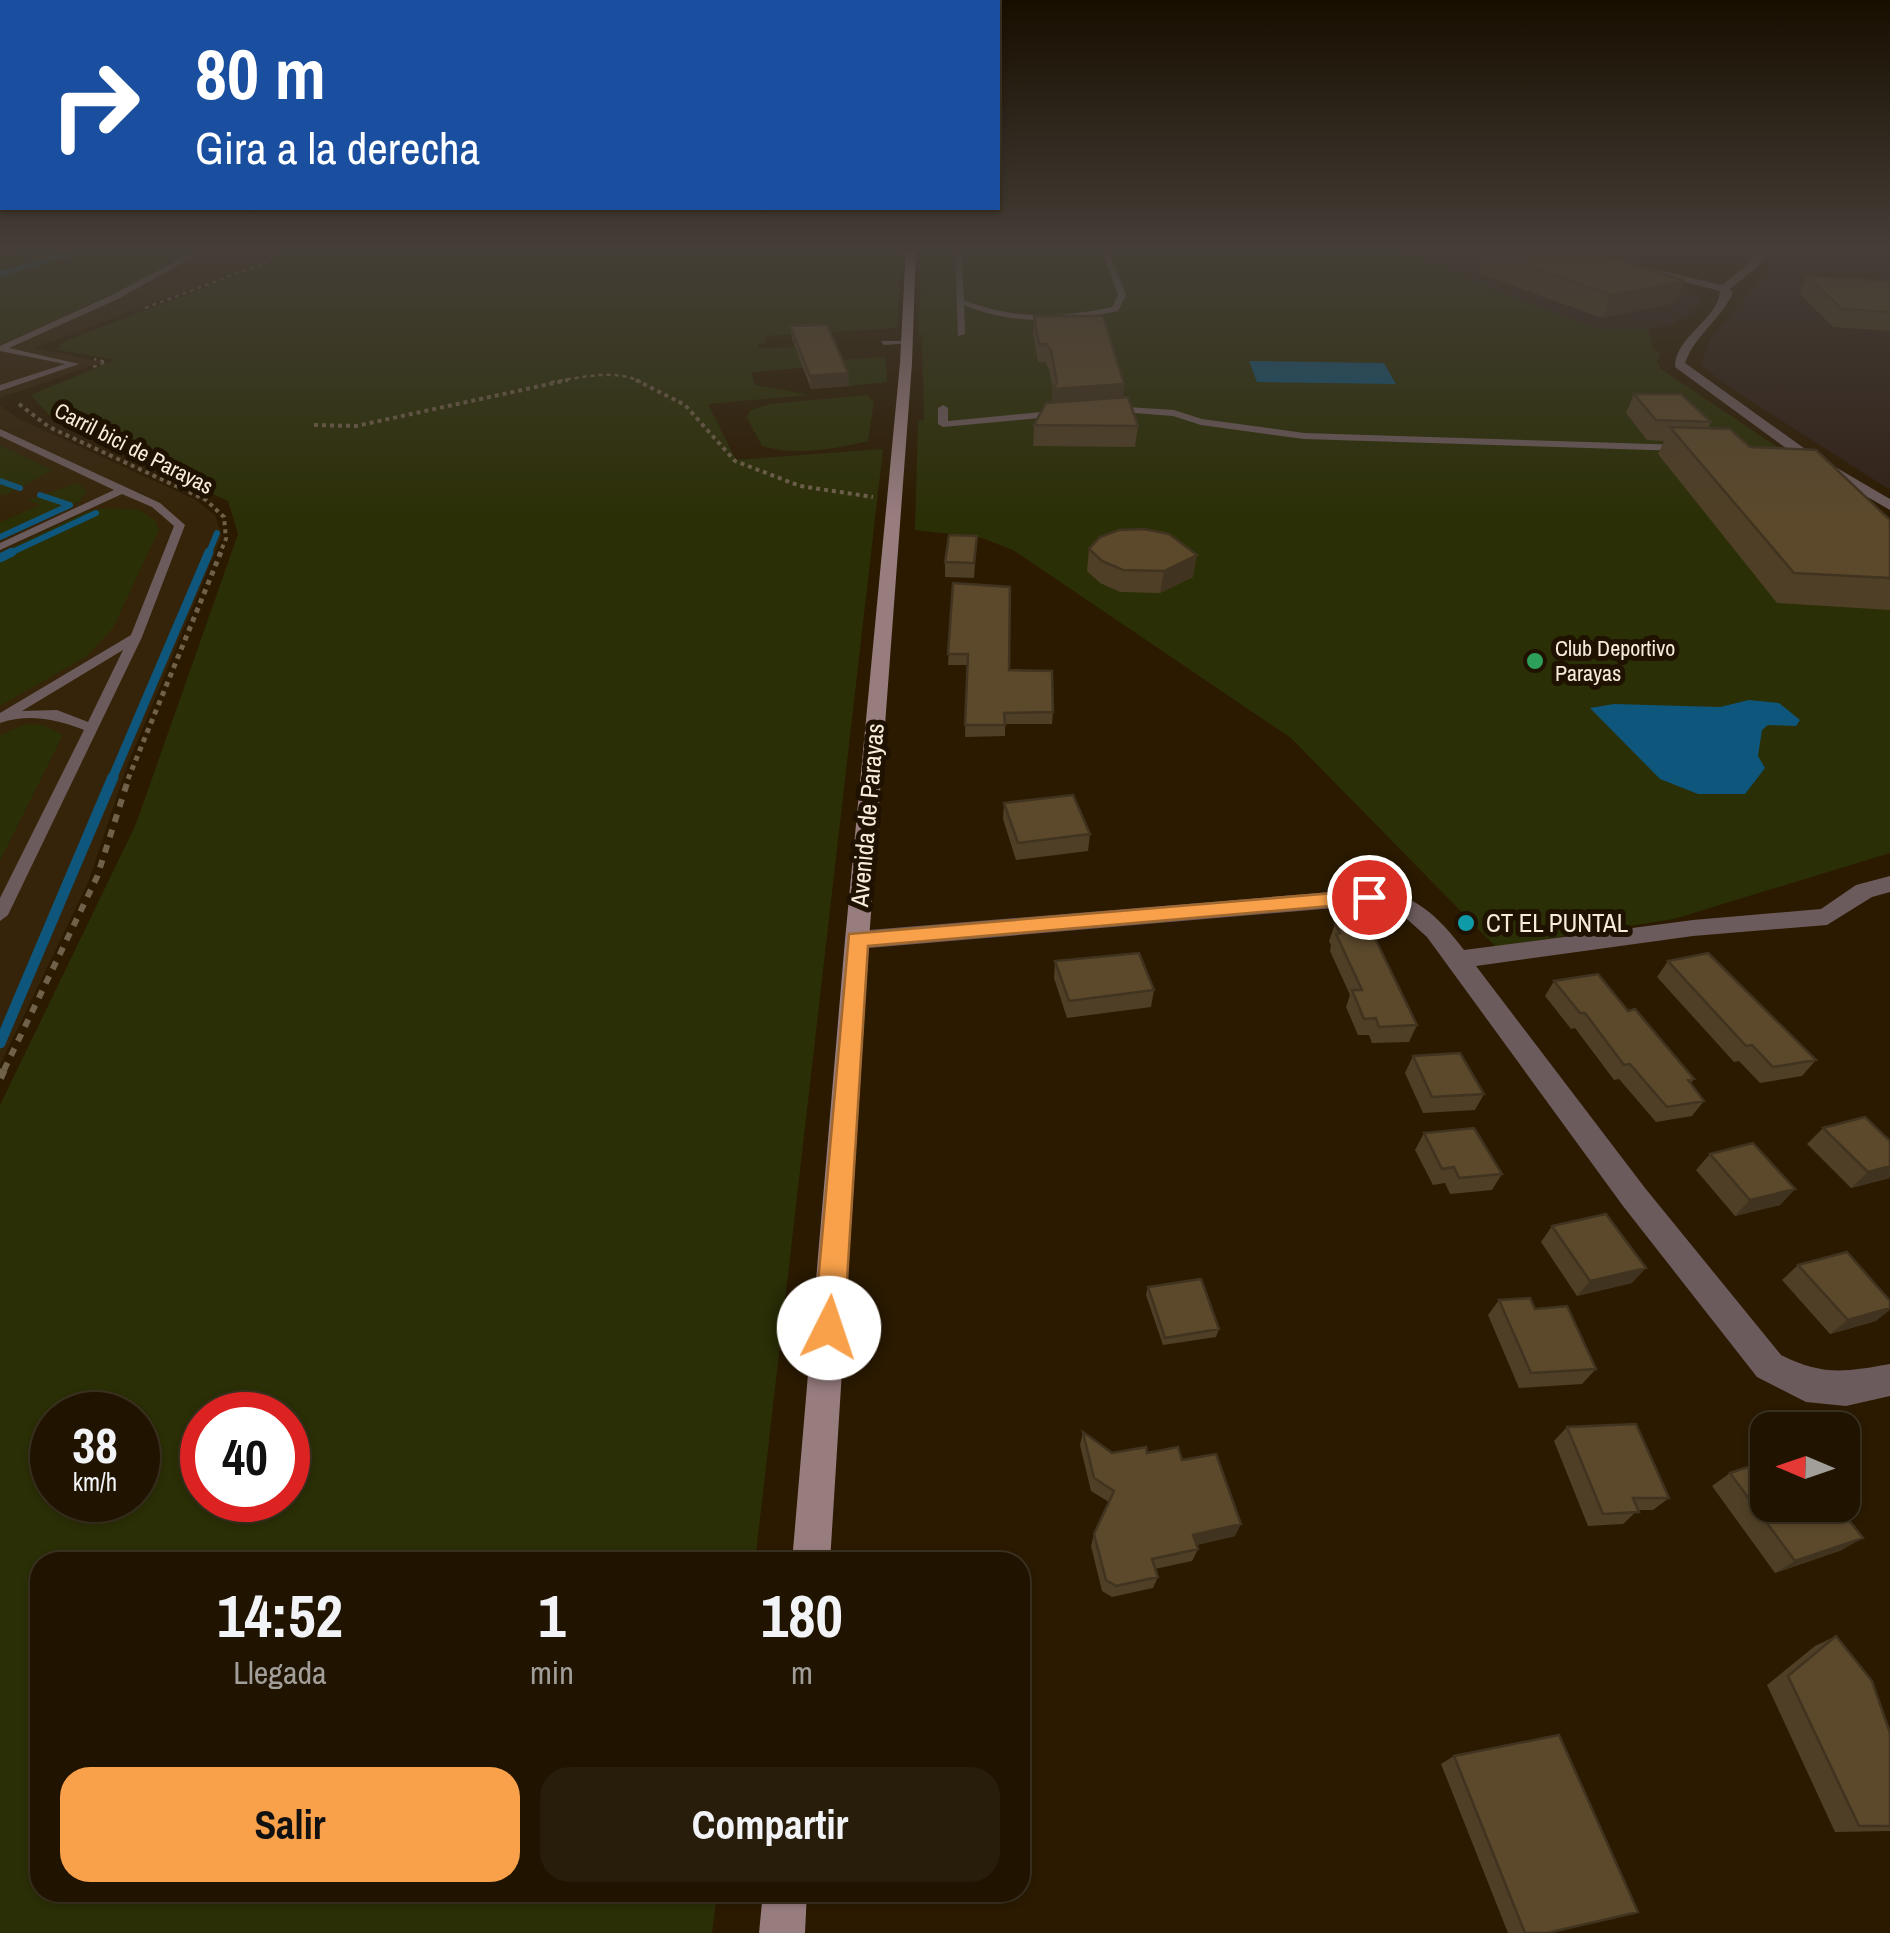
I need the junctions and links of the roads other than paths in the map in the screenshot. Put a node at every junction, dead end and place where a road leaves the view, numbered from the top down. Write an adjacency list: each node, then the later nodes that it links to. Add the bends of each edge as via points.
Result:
1 (26, 337): 4 (lane)
2 (896, 337): 21 (street, Avenida de Parayas, via 894,498)
3 (1692, 337): 14 (street, via 1678,364 1803,454)
4 (0, 349): 5 (lane, via 76,364)
5 (0, 388)
6 (943, 408): 8 (lane, via 943,424)
7 (1091, 411): 10 (lane, via 1174,413 1304,436)
8 (1072, 412)
9 (0, 432): 13 (lane)
10 (1688, 448)
11 (1793, 464): 12 (lane)
12 (1810, 469)
13 (122, 490): 15 (lane); 16 (lane, via 180,525)
14 (1890, 506)
15 (0, 547)
16 (136, 637): 17 (lane); 18 (lane)
17 (2, 717): 18 (lane, via 57,714)
18 (93, 729): 20 (lane)
19 (1890, 884): 22 (street, via 1827,917)
20 (0, 915)
21 (857, 940): 22 (street, via 1369,897 1412,906); 24 (street, Avenida de Parayas)
22 (1457, 960): 23 (street, via 1769,1366 1806,1384 1846,1389)
23 (1890, 1380)
24 (813, 1552)
25 (784, 1902): 26 (street)
26 (782, 1933)

